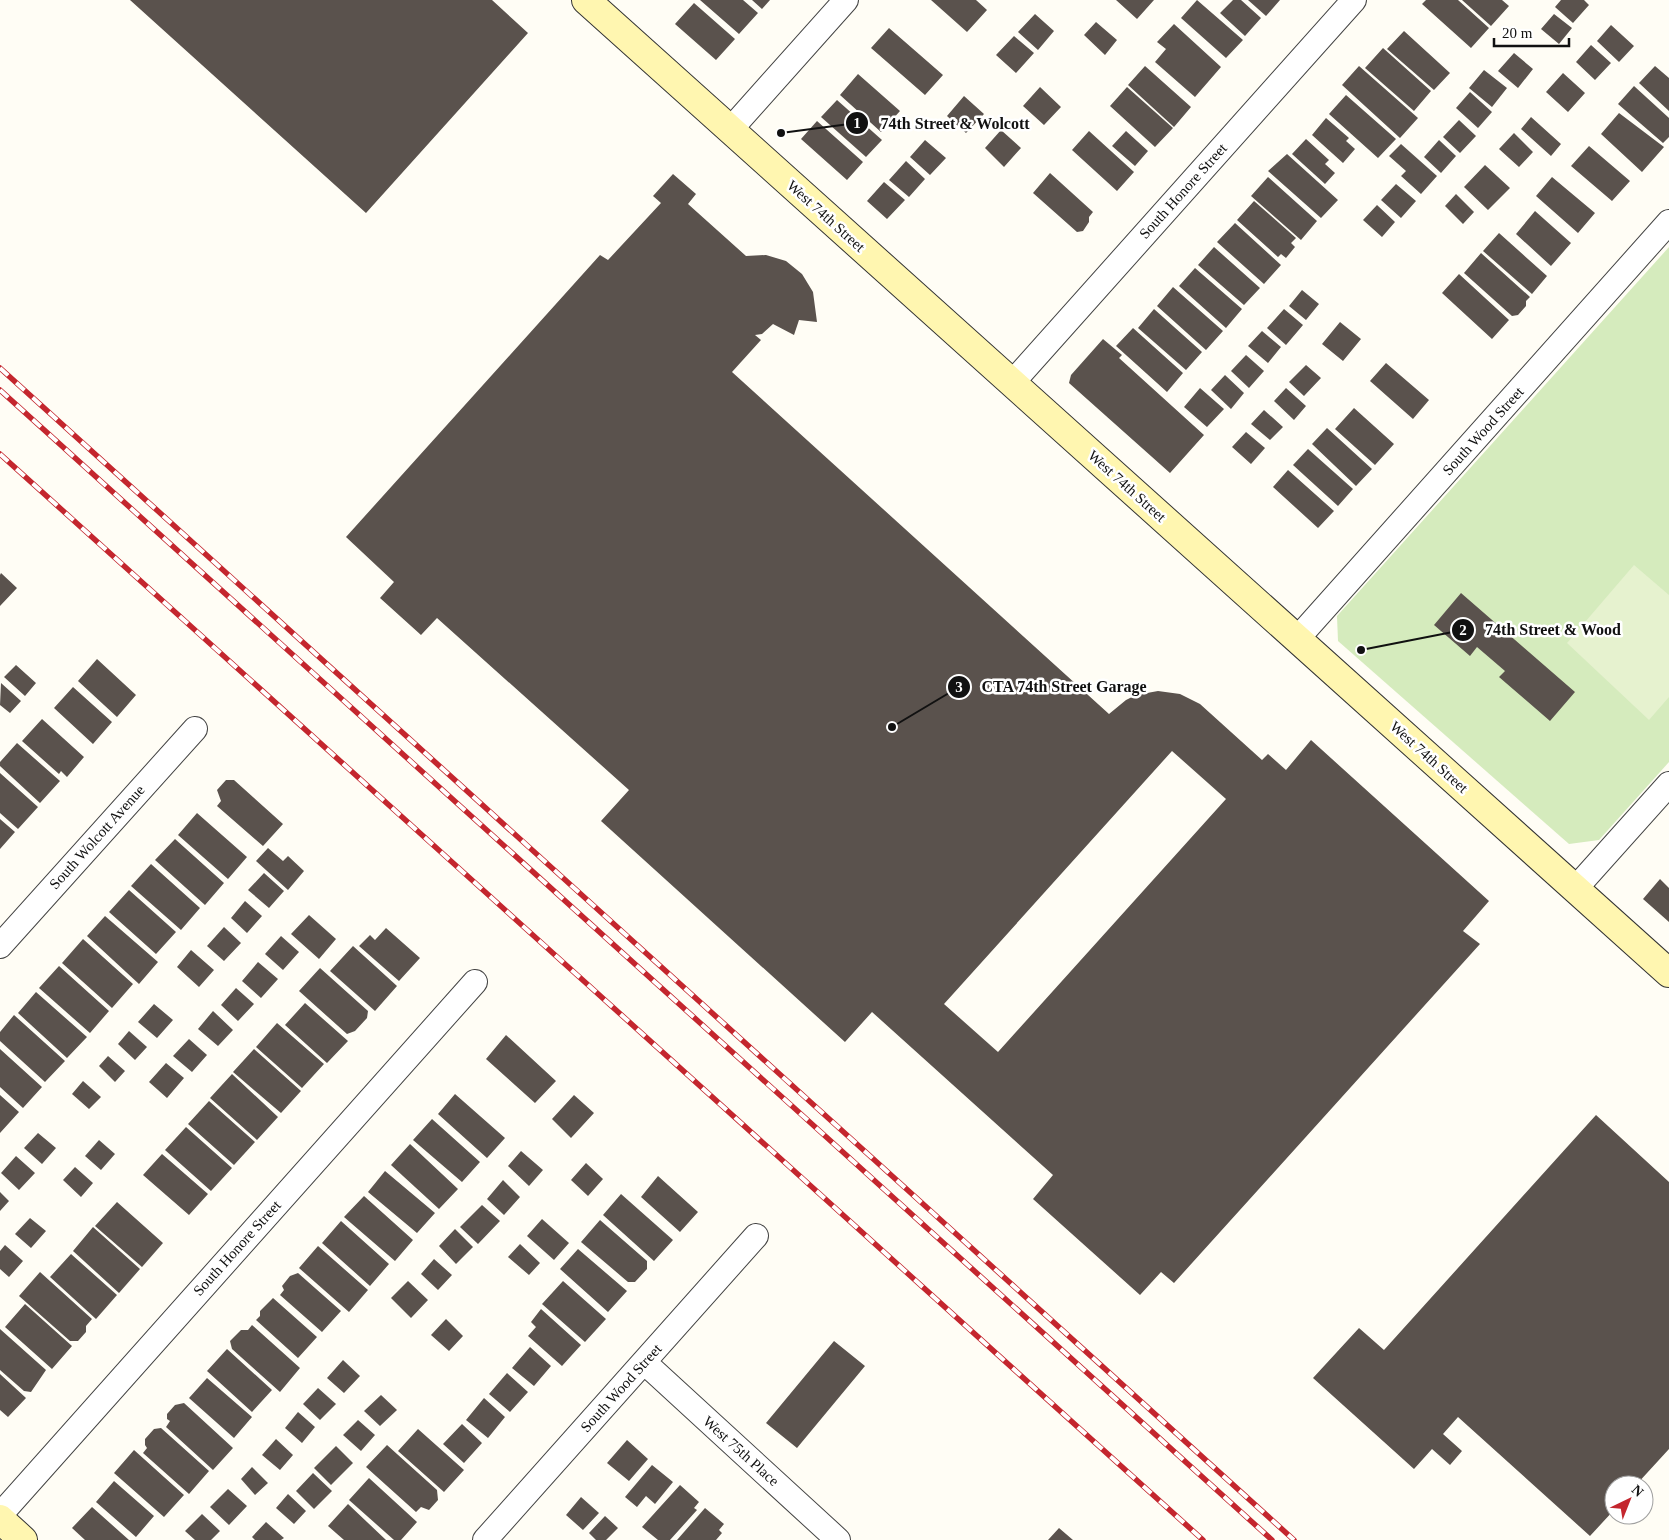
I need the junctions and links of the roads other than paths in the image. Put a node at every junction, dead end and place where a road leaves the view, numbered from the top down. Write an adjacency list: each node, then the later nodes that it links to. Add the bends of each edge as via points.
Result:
1 (586, 0): 4 (street, West 74th Street)
2 (846, 0): 4 (street)
3 (1354, 0): 6 (street, South Honore Street)
4 (730, 130): 6 (street, West 74th Street)
5 (1669, 222): 7 (street, South Wood Street)
6 (1012, 382): 7 (street, West 74th Street)
7 (1297, 639): 10 (street, West 74th Street)
8 (195, 729): 11 (street, South Wolcott Avenue)
9 (1669, 784): 10 (street)
10 (1575, 889): 12 (street, West 74th Street)
11 (0, 946)
12 (1669, 973)
13 (475, 982): 16 (street, South Honore Street)
14 (756, 1236): 15 (street, South Wood Street)
15 (644, 1362): 19 (street, South Wood Street); 20 (street, West 75th Place)
16 (0, 1515)
17 (0, 1519): 18 (street)
18 (23, 1540)
19 (485, 1540)
20 (838, 1540)

